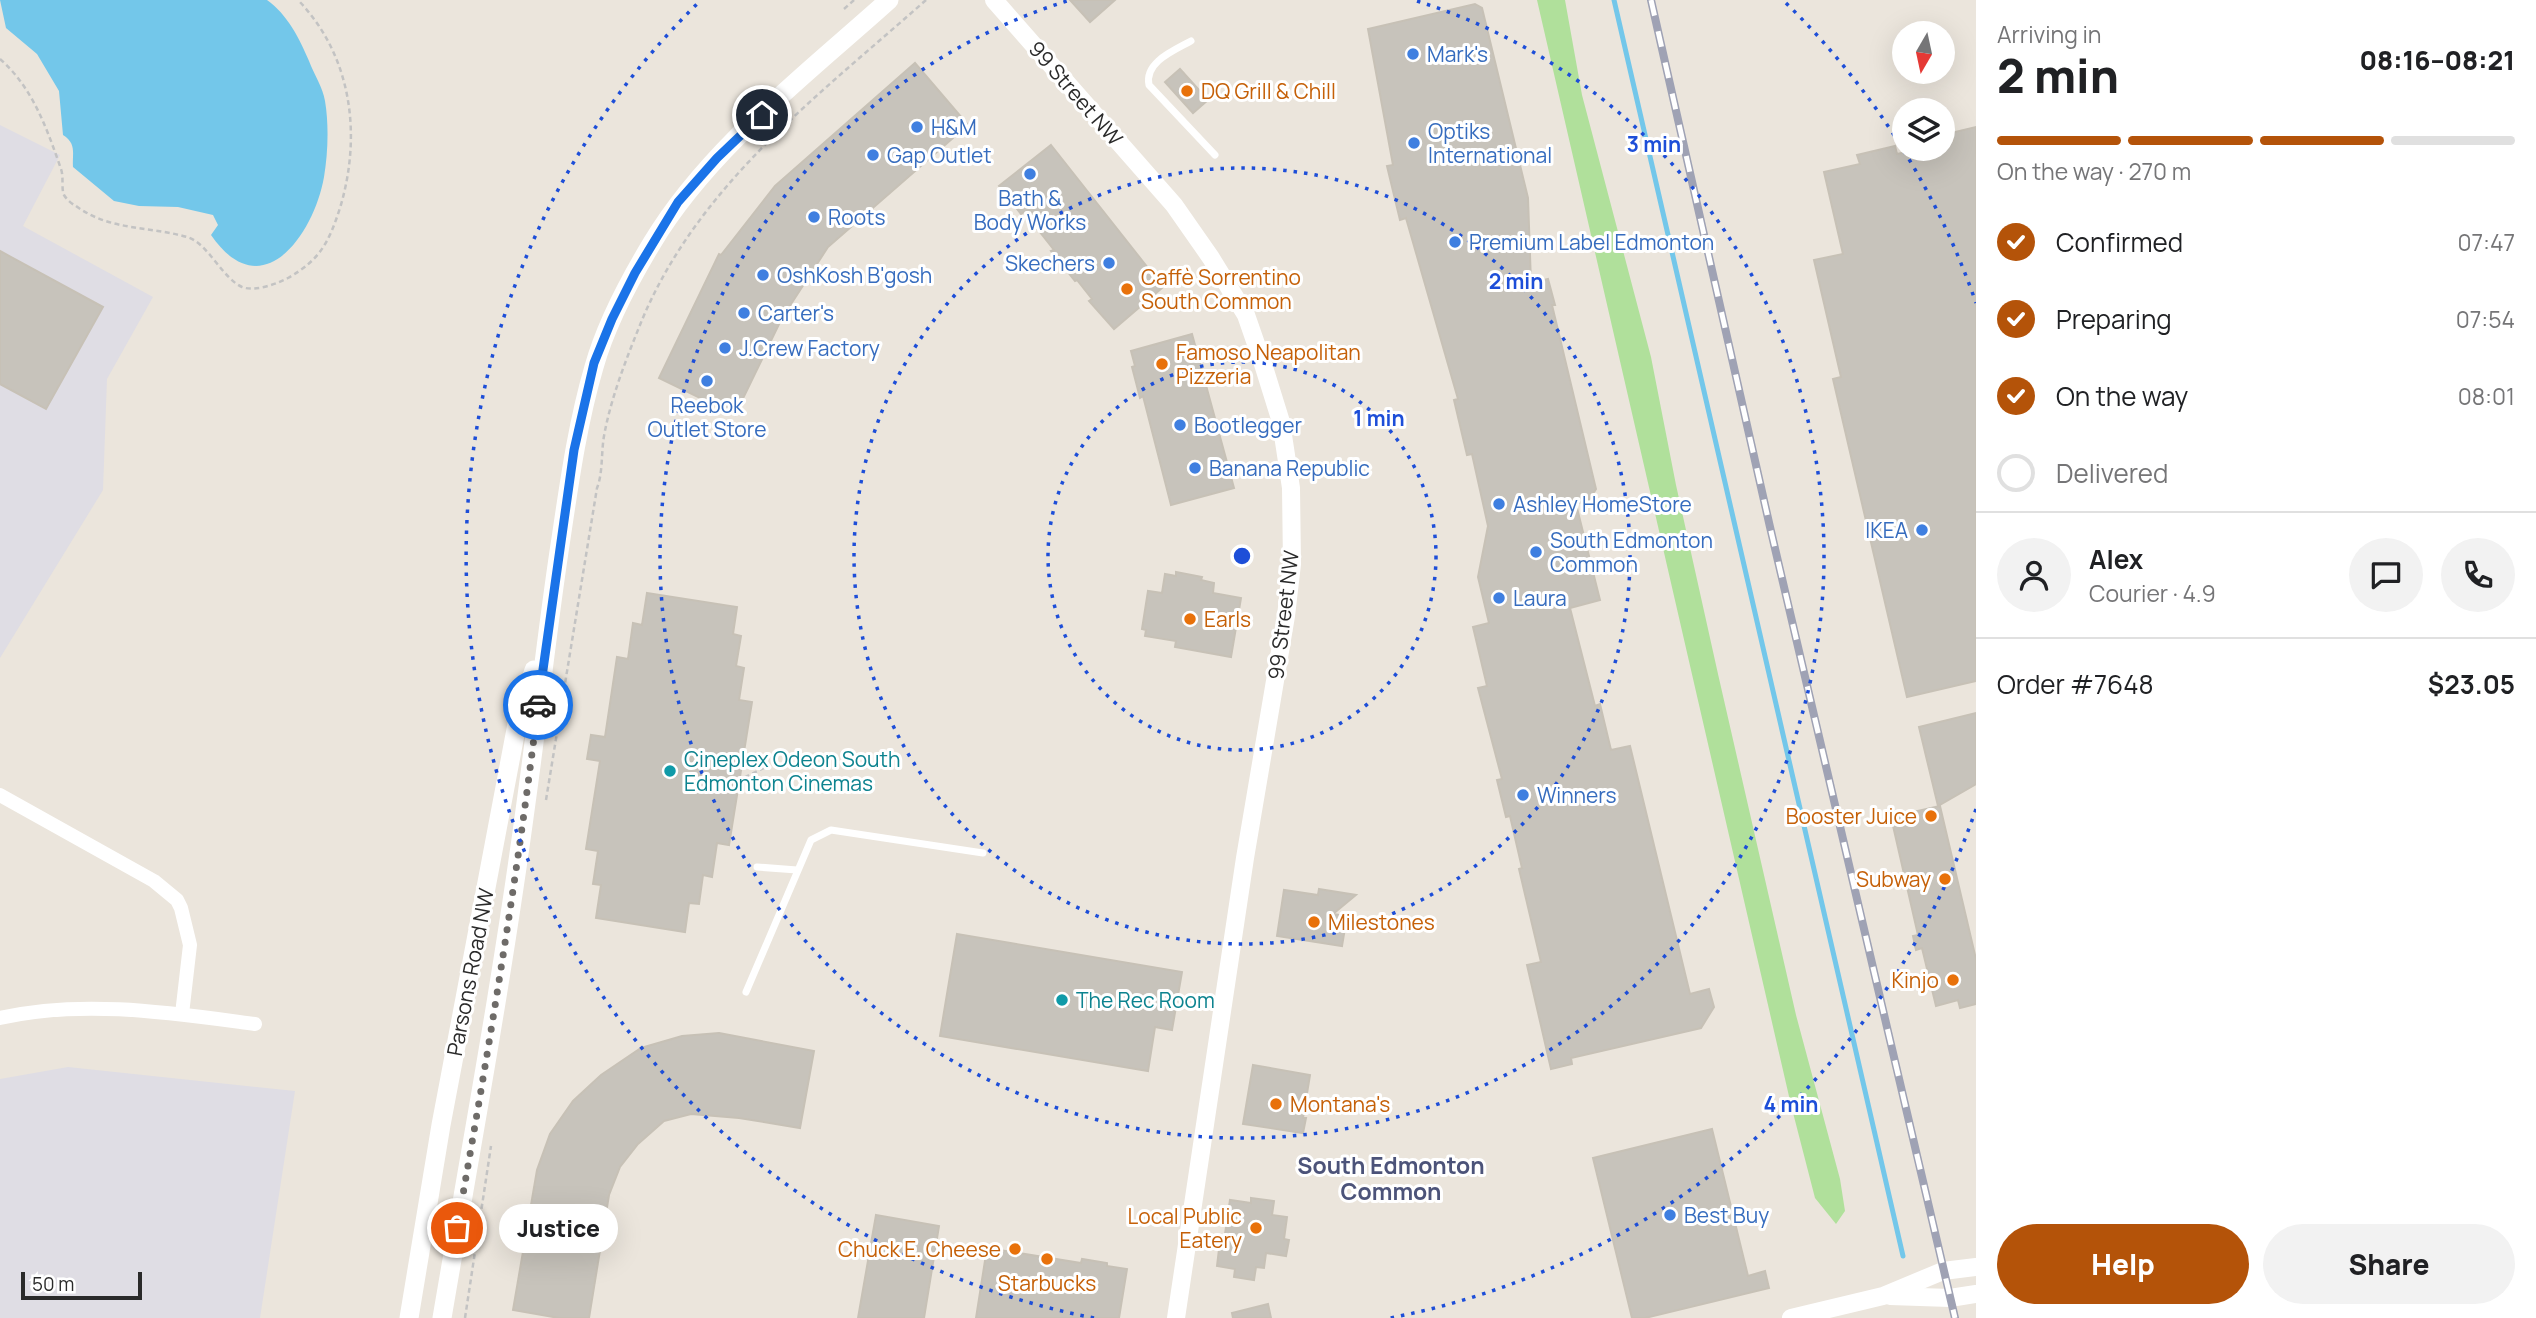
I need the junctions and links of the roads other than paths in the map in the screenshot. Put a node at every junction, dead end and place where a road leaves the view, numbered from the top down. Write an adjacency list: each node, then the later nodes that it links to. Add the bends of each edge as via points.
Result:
1 (889, 0): 5 (main road, Parsons Road NW, via 717,158 678,202 635,273 594,363 581,415)
2 (994, 0): 19 (street, 99 Street NW, via 1174,205 1246,315 1281,422 1291,488 1292,564 1286,617)
3 (1191, 41): 4 (lane, via 1157,62 1150,70 1149,85)
4 (1215, 155)
5 (547, 630): 17 (main road, Parsons Road NW, via 517,724); 18 (main road, Parsons Road NW, via 526,805)
6 (0, 795): 11 (street, via 154,881 177,900 190,945)
7 (982, 853): 9 (lane, via 831,830 811,840)
8 (757, 867): 9 (lane)
9 (797, 870): 10 (lane)
10 (747, 992)
11 (183, 1014): 12 (street, via 92,1009 29,1011); 13 (street)
12 (0, 1018)
13 (255, 1024)
14 (1976, 1267): 16 (street, via 1943,1271)
15 (1976, 1294): 16 (street)
16 (1884, 1296): 20 (street)
17 (409, 1318)
18 (442, 1318)
19 (1175, 1318)
20 (1791, 1318)

